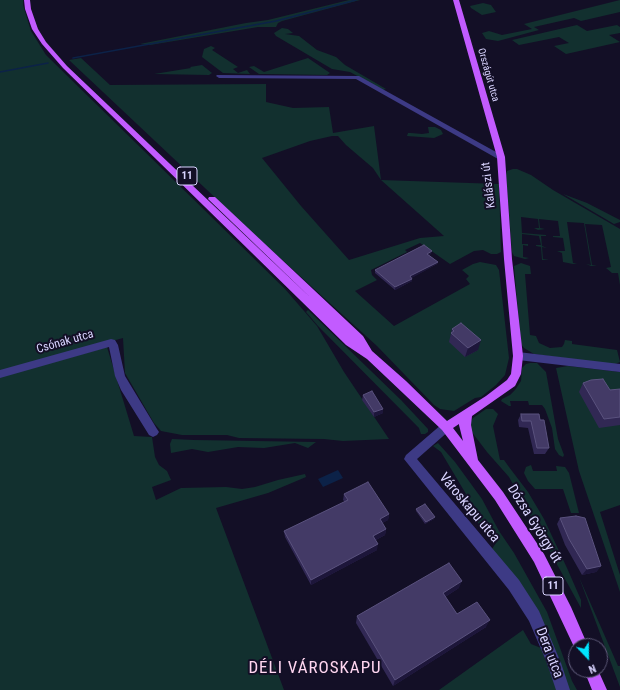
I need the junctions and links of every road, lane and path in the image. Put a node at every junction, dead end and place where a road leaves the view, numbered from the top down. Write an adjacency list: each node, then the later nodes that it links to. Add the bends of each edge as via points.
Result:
1 (27, 0): 6 (main road, 11, via 35,29 65,67 350,342)
2 (33, 0): 6 (main road, 11, via 36,19 63,58 359,339)
3 (456, 0): 5 (main road, Országút utca)
4 (219, 76): 5 (street, Kalászi út, via 357,77)
5 (501, 157): 7 (main road, Kalászi út)
6 (371, 356): 11 (main road, 11)
7 (518, 356): 8 (street); 10 (main road, Kalászi út, via 516,374 510,383)
8 (620, 368)
9 (0, 374): 12 (street, Csónak utca, via 110,343 113,345 125,387)
10 (468, 413): 11 (main road, Kalászi út); 13 (main road, via 465,425)
11 (446, 427): 13 (main road, Dózsa György út / 11); 14 (street, Városkapu utca, via 410,459 514,585)
12 (153, 432)
13 (474, 462): 15 (main road, Dózsa György út / 11, via 539,558)
14 (534, 616): 17 (street, Dera utca)
15 (577, 638)
16 (595, 678): 18 (main road)
17 (563, 690)
18 (600, 690)

